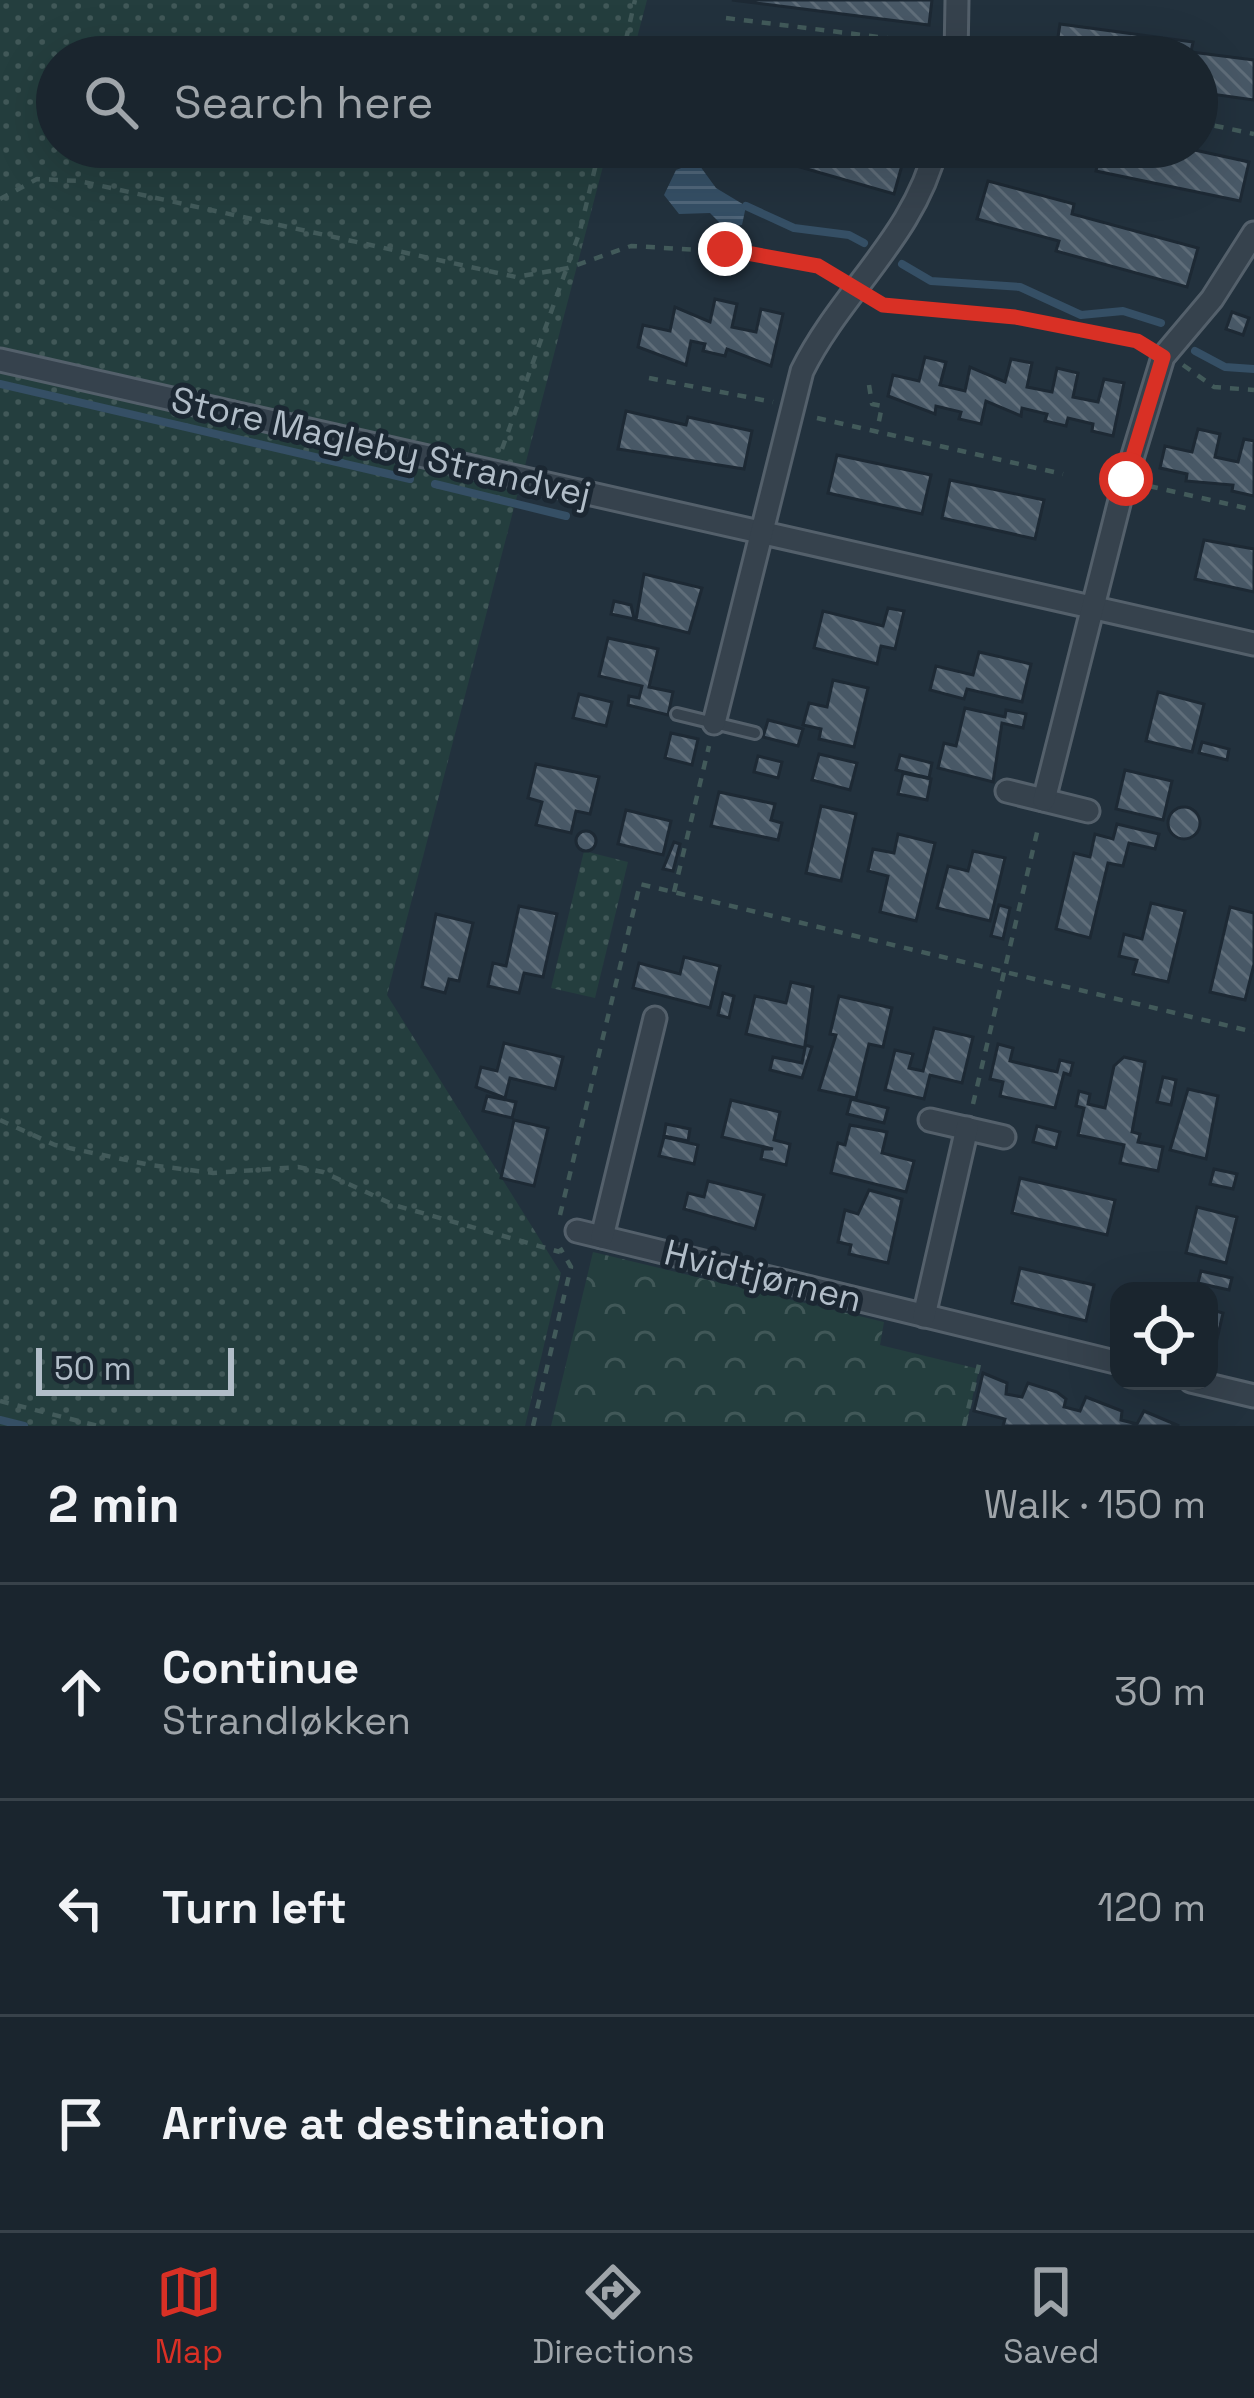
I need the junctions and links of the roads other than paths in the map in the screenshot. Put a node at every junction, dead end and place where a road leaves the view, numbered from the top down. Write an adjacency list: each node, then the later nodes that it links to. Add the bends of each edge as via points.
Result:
1 (957, 0): 2 (street)
2 (953, 36)
3 (928, 168): 6 (street, via 909,216 821,332)
4 (1254, 233): 7 (street, via 1163,357)
5 (0, 360): 6 (street, Store Magleby Strandvej)
6 (762, 532): 7 (street, Store Magleby Strandvej); 10 (street)
7 (1092, 607): 8 (street, Store Magleby Strandvej); 13 (street)
8 (1254, 644)
9 (677, 714): 10 (lane)
10 (714, 723): 11 (lane)
11 (754, 733)
12 (1007, 791): 13 (street)
13 (1044, 800): 14 (street)
14 (1088, 811)
15 (655, 1018): 20 (street)
16 (930, 1120): 17 (street)
17 (968, 1128): 18 (street); 21 (street)
18 (1004, 1137)
19 (566, 1234): 20 (street, Hvidtjørnen)
20 (602, 1237): 21 (street, Hvidtjørnen)
21 (923, 1316): 22 (street, Hvidtjørnen)
22 (1110, 1362)
23 (1218, 1385): 24 (street)
24 (1253, 1390)

